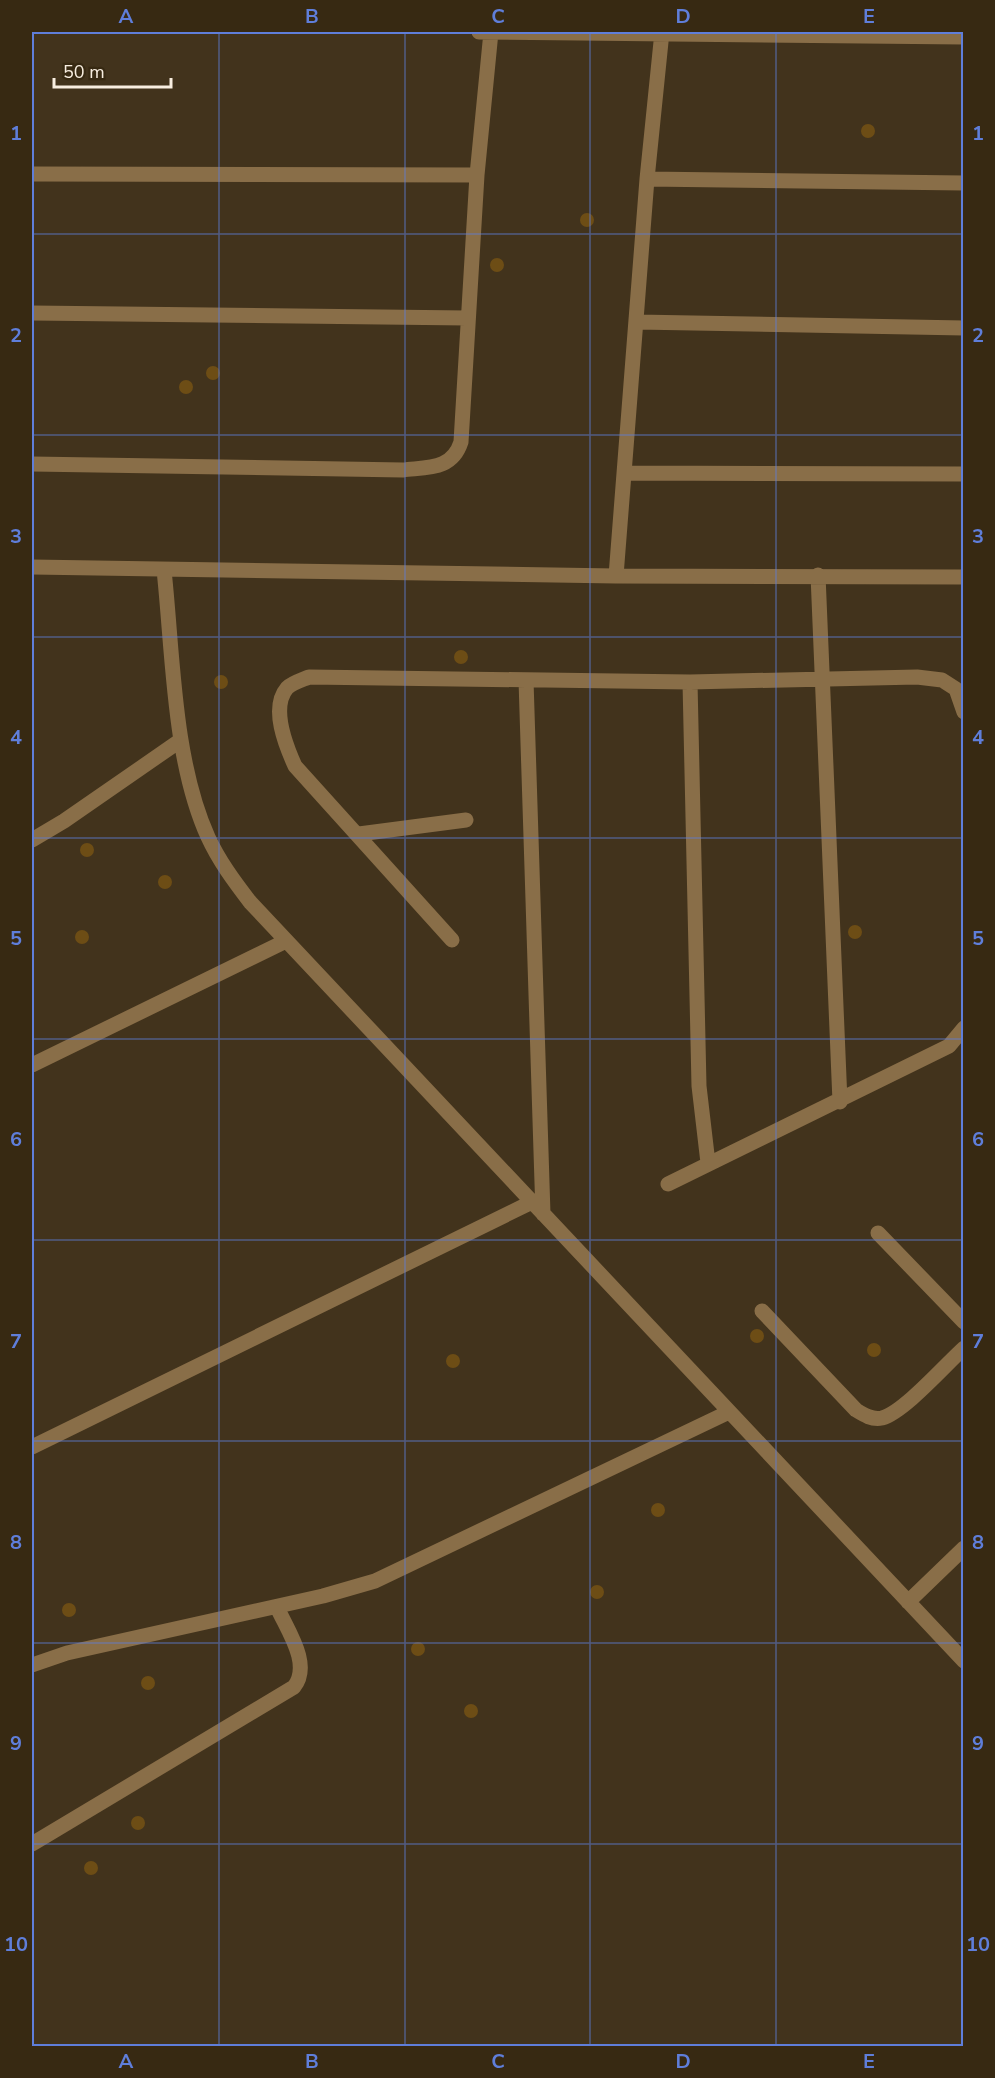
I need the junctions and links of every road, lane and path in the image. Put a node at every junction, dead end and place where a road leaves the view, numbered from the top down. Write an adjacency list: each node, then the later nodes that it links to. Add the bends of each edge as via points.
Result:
1 (479, 32): 2 (street)
2 (491, 32): 3 (street); 6 (street)
3 (662, 32): 4 (street); 7 (street)
4 (963, 38)
5 (32, 174): 6 (street)
6 (477, 175): 10 (street)
7 (647, 179): 8 (street); 11 (street)
8 (963, 183)
9 (32, 313): 10 (street)
10 (467, 318): 13 (street, via 461,442 457,455 447,462 403,470)
11 (637, 322): 12 (street); 14 (street)
12 (963, 328)
13 (32, 464)
14 (625, 473): 15 (street); 19 (street)
15 (963, 474)
16 (32, 567): 17 (street)
17 (164, 570): 19 (street); 25 (street)
18 (819, 575): 19 (street); 20 (street); 22 (street)
19 (616, 576)
20 (963, 577)
21 (526, 680): 23 (street); 27 (street, via 309,677 288,687 281,700 282,721 286,746 295,766); 37 (street)
22 (825, 681): 23 (street); 24 (street, via 942,680 956,689); 33 (street)
23 (690, 682): 34 (street, via 699,1086)
24 (963, 712)
25 (181, 740): 28 (street); 30 (street, via 191,789 207,836 224,868)
26 (466, 820): 27 (street)
27 (359, 834): 29 (street)
28 (32, 840)
29 (452, 940)
30 (286, 941): 32 (street); 36 (street)
31 (963, 1028): 33 (street, via 949,1046)
32 (32, 1065)
33 (840, 1102): 34 (street)
34 (708, 1163): 35 (street)
35 (668, 1184)
36 (532, 1202): 37 (street); 43 (street)
37 (543, 1214): 42 (street)
38 (878, 1233): 40 (street)
39 (762, 1311): 41 (street, via 856,1410 870,1418 896,1412)
40 (963, 1322)
41 (963, 1348)
42 (729, 1412): 45 (street); 46 (street, via 375,1581)
43 (32, 1447)
44 (963, 1548): 45 (street)
45 (908, 1602): 47 (street)
46 (277, 1607): 48 (street, via 67,1653); 49 (street, via 301,1661 300,1679 294,1687)
47 (963, 1661)
48 (32, 1665)
49 (32, 1844)

